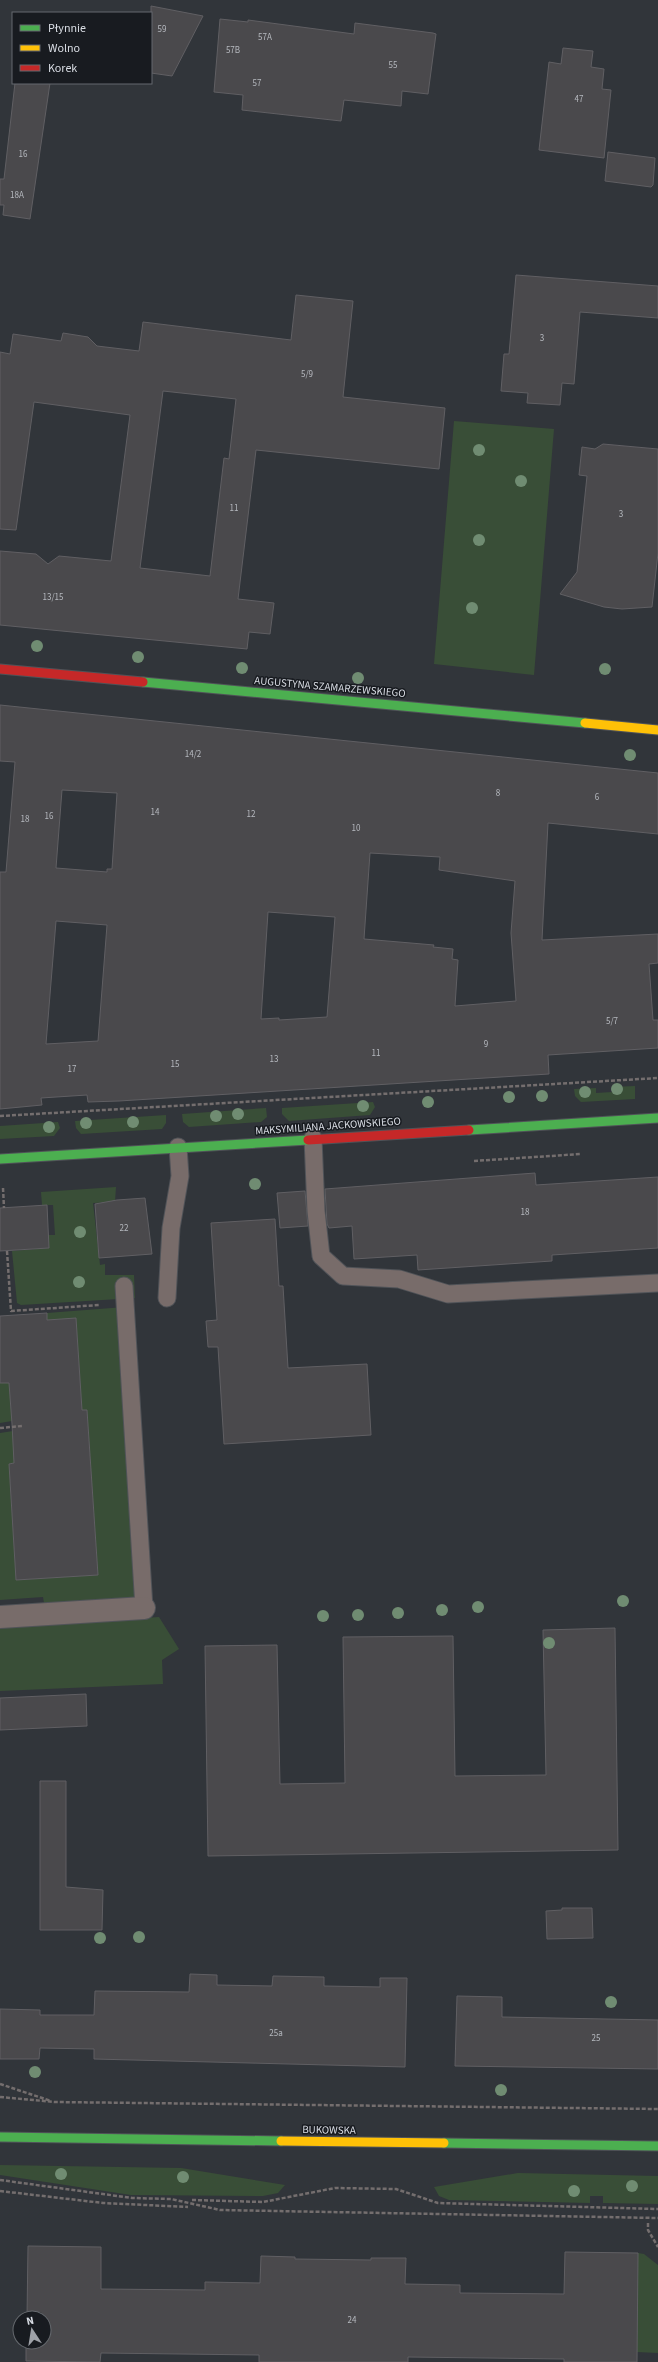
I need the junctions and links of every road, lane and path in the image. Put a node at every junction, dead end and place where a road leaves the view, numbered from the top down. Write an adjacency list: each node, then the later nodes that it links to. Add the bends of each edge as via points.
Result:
1 (0, 669): 2 (street, AUGUSTYNA SZAMARZEWSKIEGO)
2 (658, 730)
3 (658, 1078): 4 (path)
4 (0, 1116)
5 (658, 1118): 6 (street, MAKSYMILIANA JACKOWSKIEGO)
6 (313, 1138): 7 (street, MAKSYMILIANA JACKOWSKIEGO); 11 (lane, via 316,1211 322,1256 343,1276 399,1279 448,1294)
7 (178, 1147): 8 (street, MAKSYMILIANA JACKOWSKIEGO); 13 (lane, via 180,1176 171,1228)
8 (0, 1158)
9 (3, 1187): 10 (path)
10 (4, 1208)
11 (658, 1283)
12 (124, 1286): 18 (lane)
13 (167, 1298)
14 (6, 1310): 15 (path)
15 (11, 1310)
16 (22, 1426): 17 (path)
17 (0, 1428)
18 (144, 1608): 19 (street)
19 (0, 1617)
20 (0, 2084): 22 (path)
21 (0, 2097): 22 (path)
22 (55, 2102): 23 (path)
23 (658, 2109)
24 (0, 2137): 25 (street, BUKOWSKA)
25 (658, 2146)
26 (0, 2180): 33 (path, via 132,2198 171,2199 220,2210)
27 (0, 2191): 29 (path, via 103,2203)
28 (192, 2200): 30 (path, via 262,2202 335,2188 396,2189 438,2204)
29 (188, 2207)
30 (648, 2210): 31 (path); 32 (path)
31 (658, 2210)
32 (648, 2214)
33 (658, 2218)
34 (648, 2222): 35 (path, via 648,2230)
35 (658, 2247)

